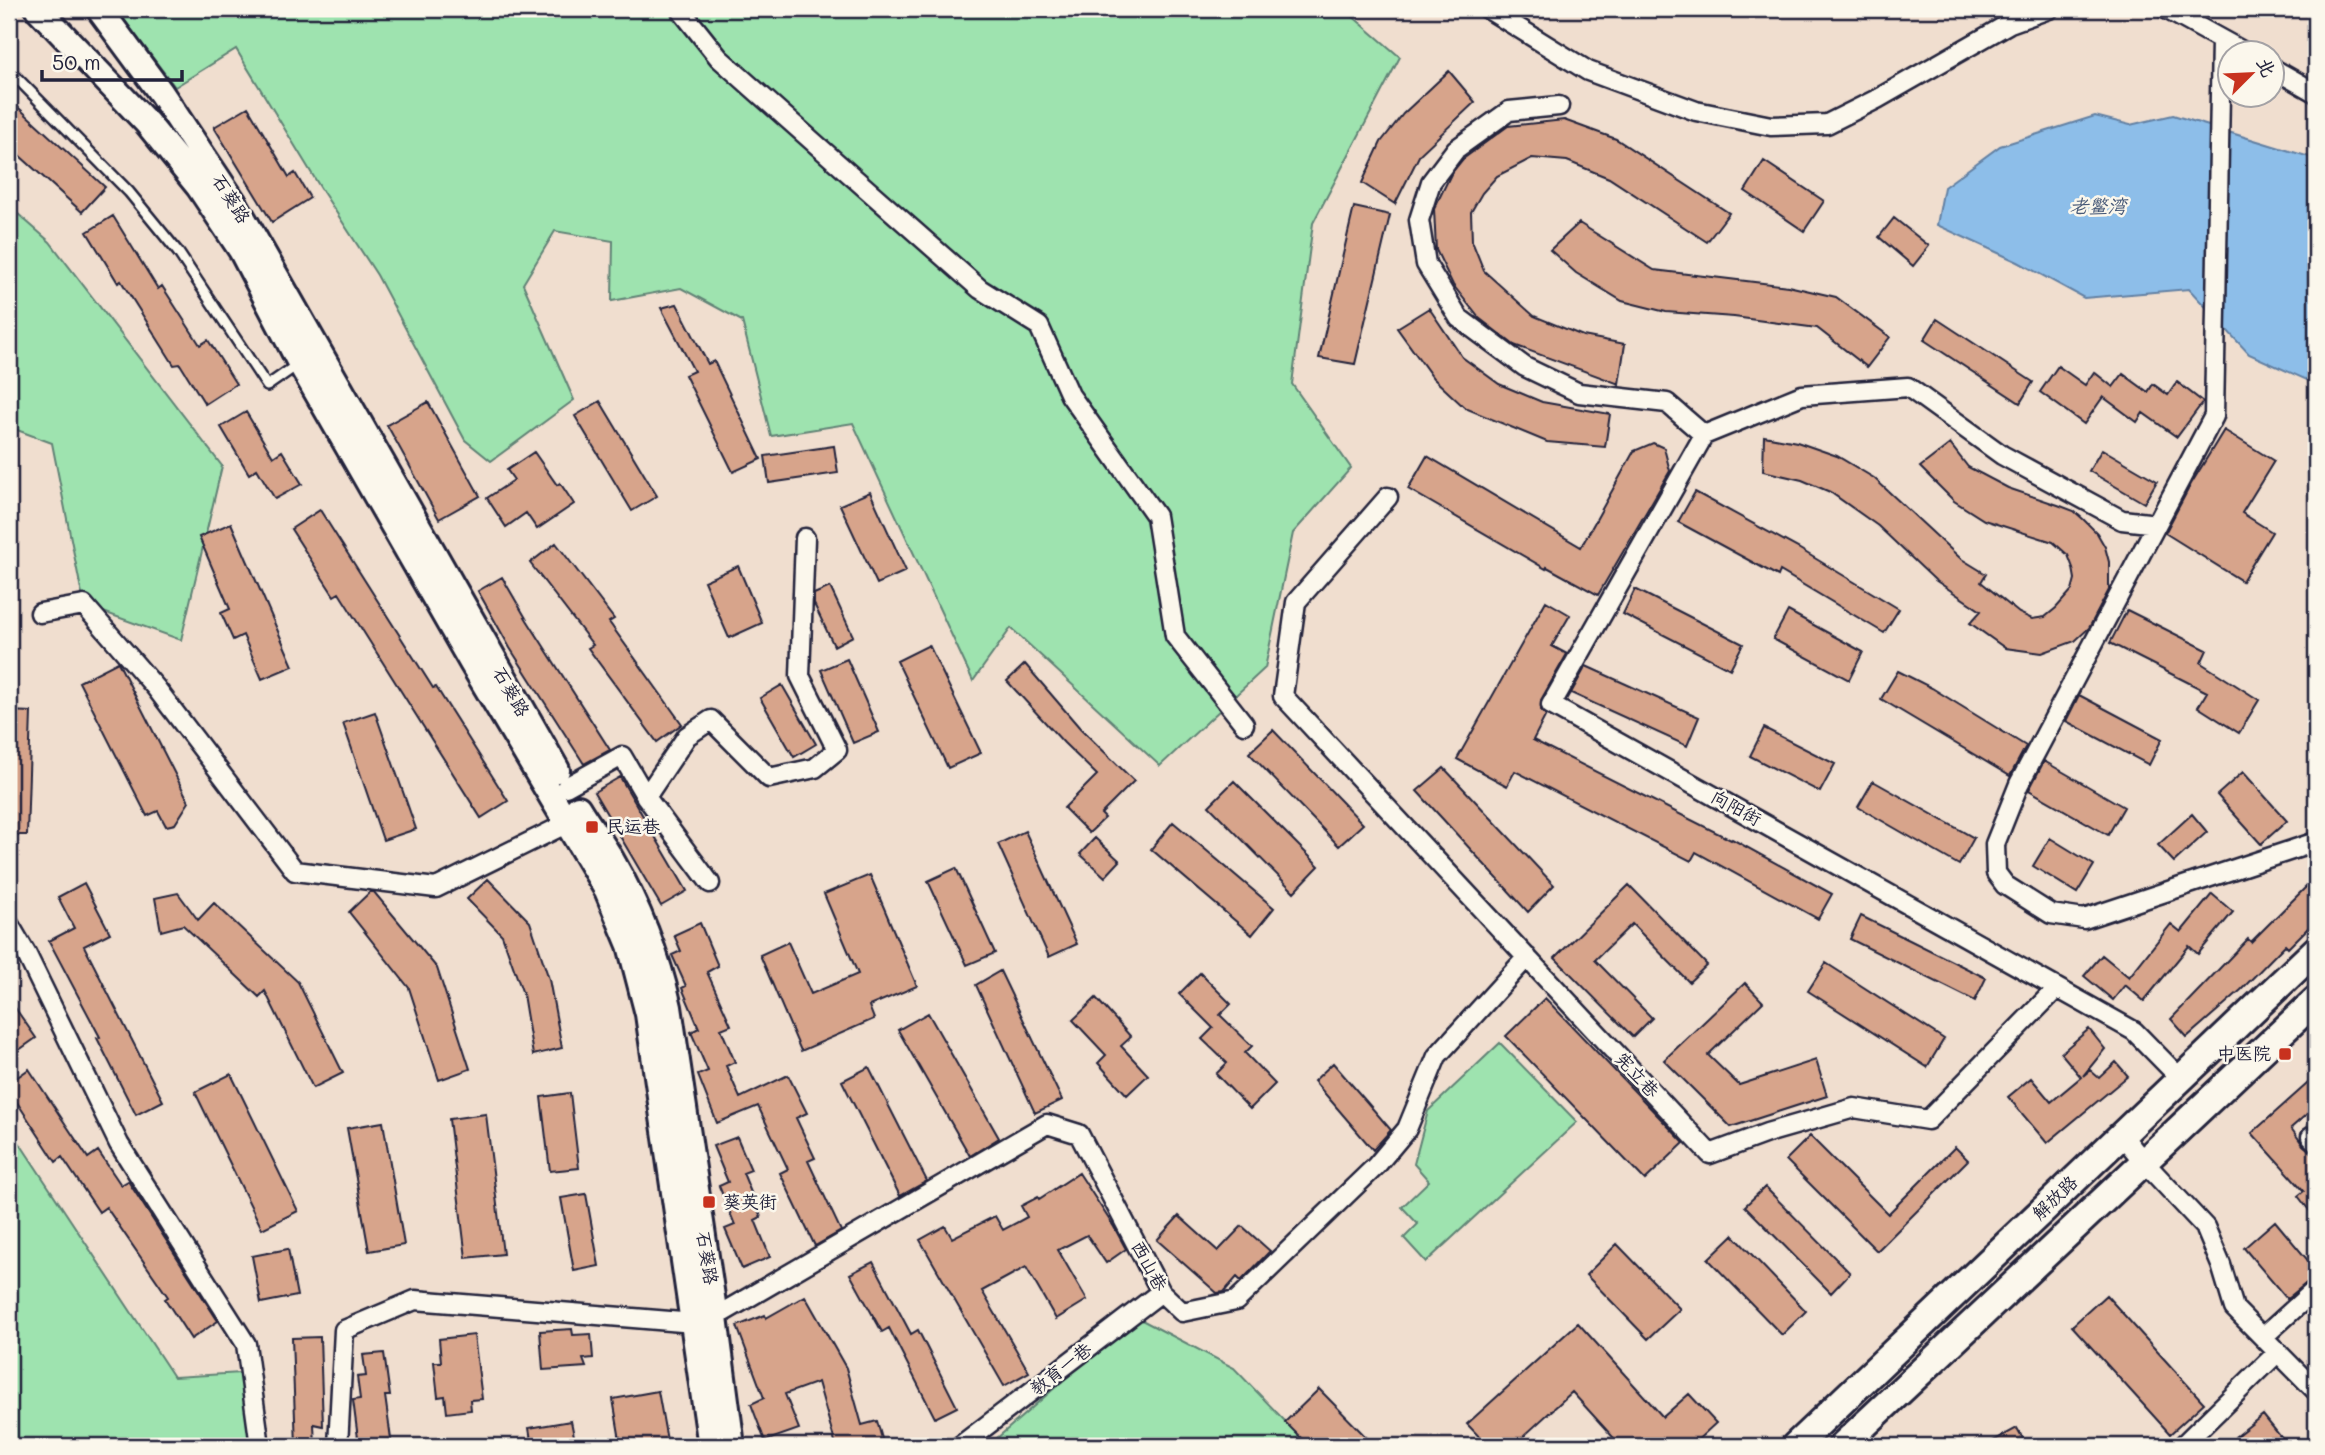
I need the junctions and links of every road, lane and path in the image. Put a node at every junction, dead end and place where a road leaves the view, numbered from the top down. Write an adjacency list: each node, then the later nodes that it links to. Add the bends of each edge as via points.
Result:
1 (38, 9): 13 (main road, via 148,123 199,187 241,250)
2 (99, 9): 20 (main road, 石葵路, via 235,204)
3 (680, 9): 19 (street, via 719,58 836,162 981,289 1039,326 1070,395 1156,516 1175,636)
4 (1488, 9): 5 (street, via 1588,71 1696,111 1771,126 1826,124 2010,23)
5 (2049, 9)
6 (2166, 9): 7 (street)
7 (2217, 38)
8 (9, 69): 13 (lane, via 129,192 178,253 267,386)
9 (2286, 76): 10 (street)
10 (2316, 93)
11 (1559, 106): 14 (street, via 1509,111 1456,149 1431,182 1419,219 1426,264 1459,318 1525,367 1579,393 1667,403)
12 (2221, 108): 16 (street, via 2214,416)
13 (300, 363): 22 (main road, via 472,663)
14 (1704, 435): 16 (street, via 1802,395 1908,387 2002,456 2122,520); 28 (street, 向阳街, via 1551,705)
15 (1388, 497): 27 (street, 宪立巷, via 1296,602 1283,696)
16 (2157, 524): 23 (street, via 2019,784 1994,844 1996,873 2005,885 2051,914 2084,919)
17 (805, 538): 21 (street, via 800,676 837,750 815,768 769,778 711,720 687,736)
18 (40, 613): 22 (street, via 84,605 156,688 295,871 436,888)
19 (1244, 723)
20 (566, 787): 21 (street, via 622,757); 22 (main road, 石葵路)
21 (646, 797): 24 (street)
22 (576, 819): 35 (main road, 石葵路, via 610,856 647,929 663,979)
23 (2316, 842)
24 (710, 883)
25 (9, 924): 39 (street, via 120,1144 246,1344)
26 (2316, 950): 30 (main road, 解放路)
27 (1527, 957): 28 (street, 宪立巷, via 1710,1154 1854,1108 1928,1120); 34 (street, 西山巷, via 1437,1056 1406,1129 1376,1166 1236,1301 1182,1312)
28 (2057, 988): 30 (street, 向阳街, via 2134,1031)
29 (2316, 1000): 32 (main road, 解放路)
30 (2179, 1078): 31 (main road, 解放路)
31 (2121, 1134): 32 (street); 44 (main road, 解放路)
32 (2143, 1161): 36 (street, via 2205,1227 2234,1308); 45 (main road, 解放路)
33 (2316, 1289): 36 (street)
34 (1161, 1292): 35 (street, 西山巷, via 1079,1134 1047,1124); 43 (street, 教育一巷)
35 (705, 1320): 40 (street, via 415,1300 344,1330); 41 (main road); 42 (main road, 石葵路)
36 (2263, 1337): 37 (street)
37 (2278, 1352): 38 (street); 46 (street)
38 (2316, 1391)
39 (260, 1446)
40 (338, 1446)
41 (711, 1446)
42 (732, 1446)
43 (960, 1446)
44 (1795, 1446)
45 (1842, 1446)
46 (2182, 1446)

